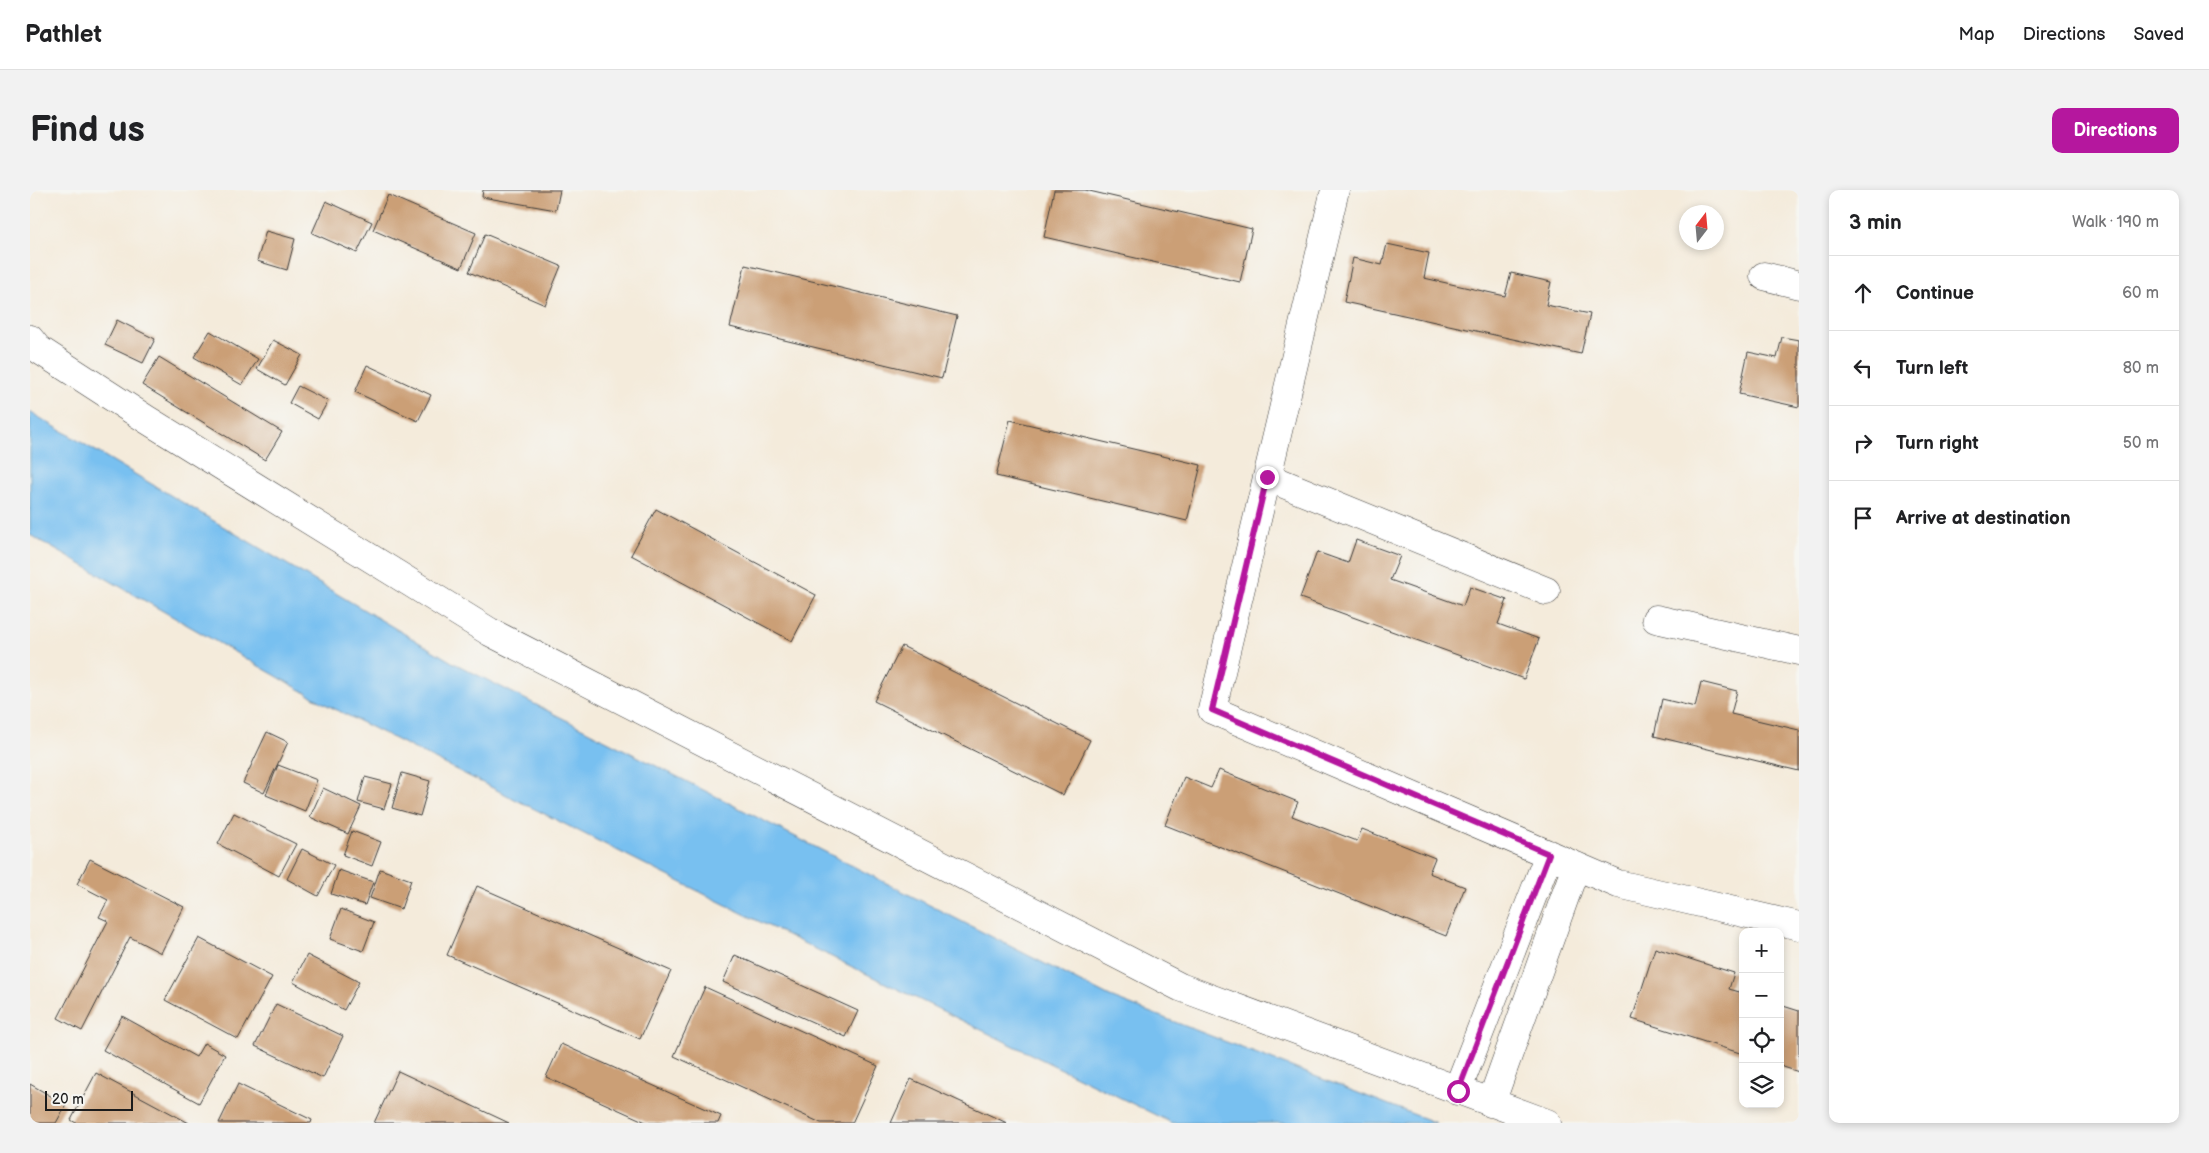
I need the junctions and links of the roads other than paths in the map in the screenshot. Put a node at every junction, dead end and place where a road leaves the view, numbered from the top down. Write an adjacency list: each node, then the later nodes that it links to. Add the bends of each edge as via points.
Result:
1 (1334, 190): 5 (street)
2 (1764, 276): 3 (street)
3 (1799, 285)
4 (30, 339): 12 (street, via 38,349 146,419 490,632 1180,988)
5 (1267, 477): 6 (street); 9 (street, via 1212,710)
6 (1546, 591)
7 (1656, 619): 8 (street)
8 (1799, 651)
9 (1549, 854): 10 (street); 12 (street)
10 (1576, 866): 11 (street, via 1618,884); 13 (street)
11 (1799, 926)
12 (1458, 1091): 13 (street)
13 (1491, 1103): 14 (street)
14 (1547, 1123)

